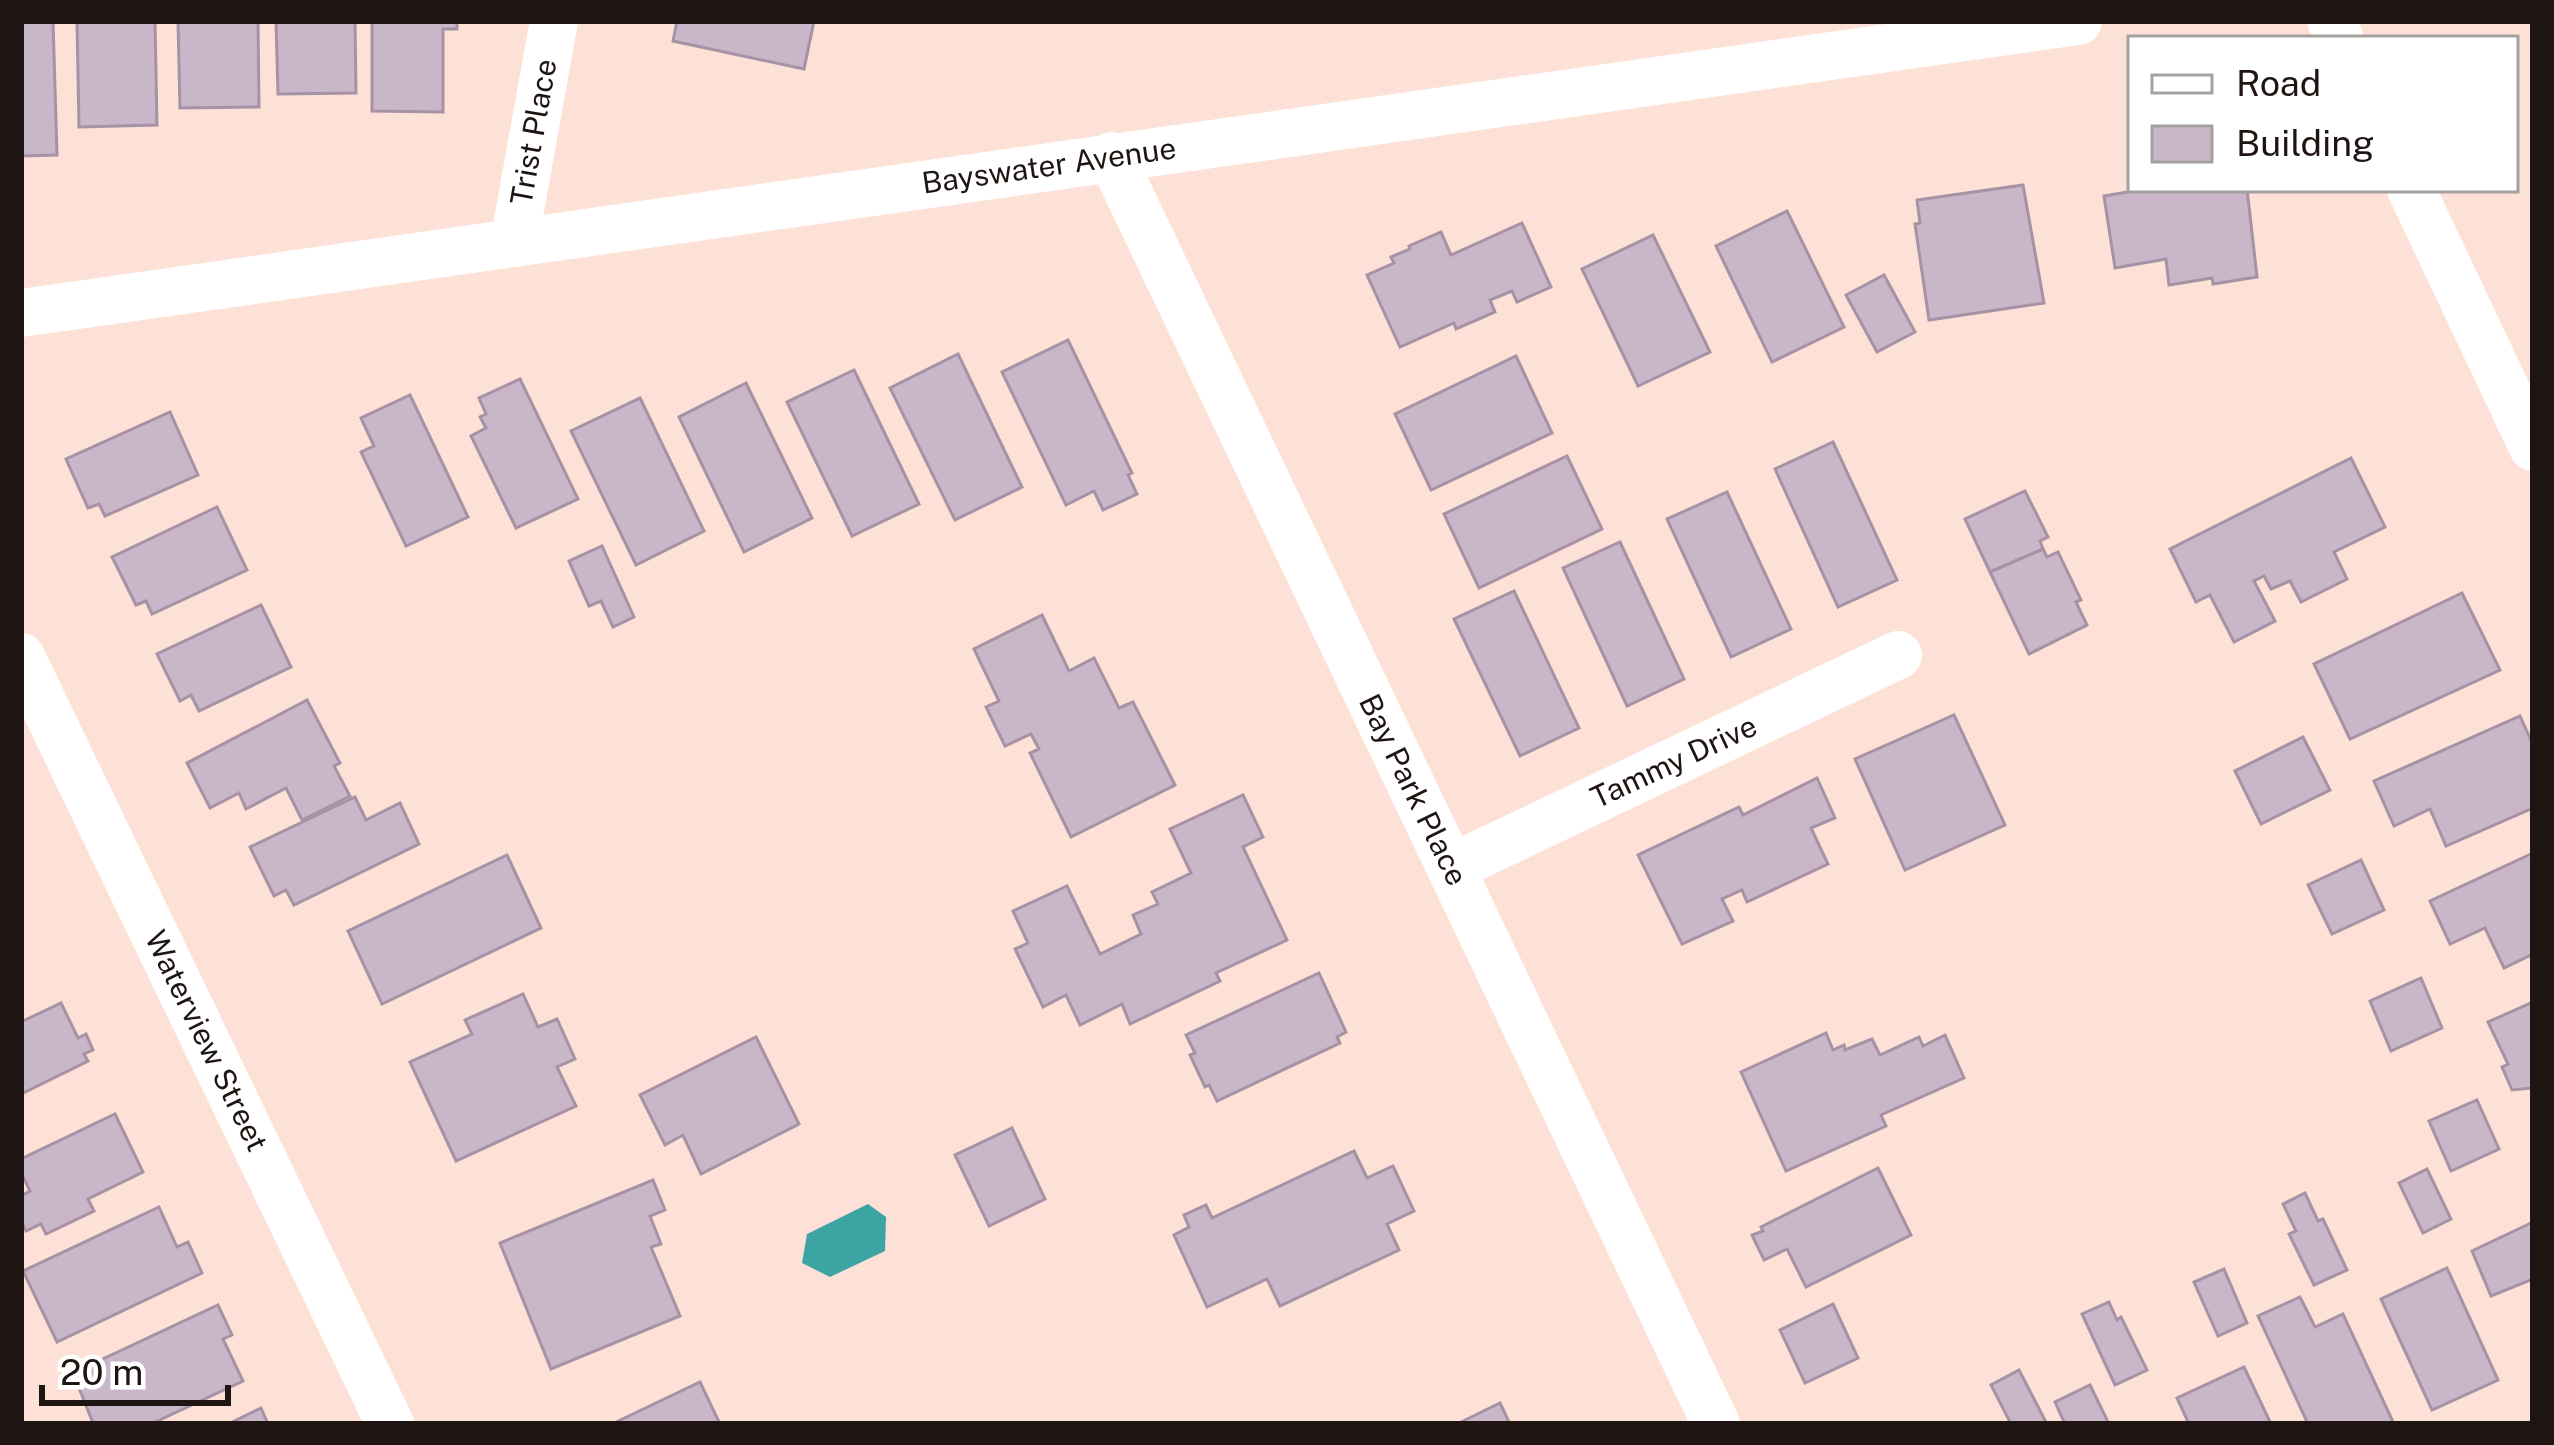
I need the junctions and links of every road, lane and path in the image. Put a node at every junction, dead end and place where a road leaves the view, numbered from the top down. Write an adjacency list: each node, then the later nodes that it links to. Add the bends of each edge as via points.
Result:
1 (554, 21): 6 (street, Trist Place)
2 (2078, 21): 3 (street, Bayswater Avenue)
3 (1874, 36): 4 (street, Bayswater Avenue)
4 (1111, 156): 6 (street, Bayswater Avenue); 11 (street, Bay Park Place)
5 (2411, 192): 8 (street)
6 (514, 243): 7 (street, Bayswater Avenue)
7 (21, 313)
8 (2533, 447)
9 (1898, 655): 11 (street, Tammy Drive)
10 (21, 657): 12 (street, Waterview Street)
11 (1451, 868): 13 (street, Bay Park Place)
12 (390, 1424)
13 (1716, 1424)

